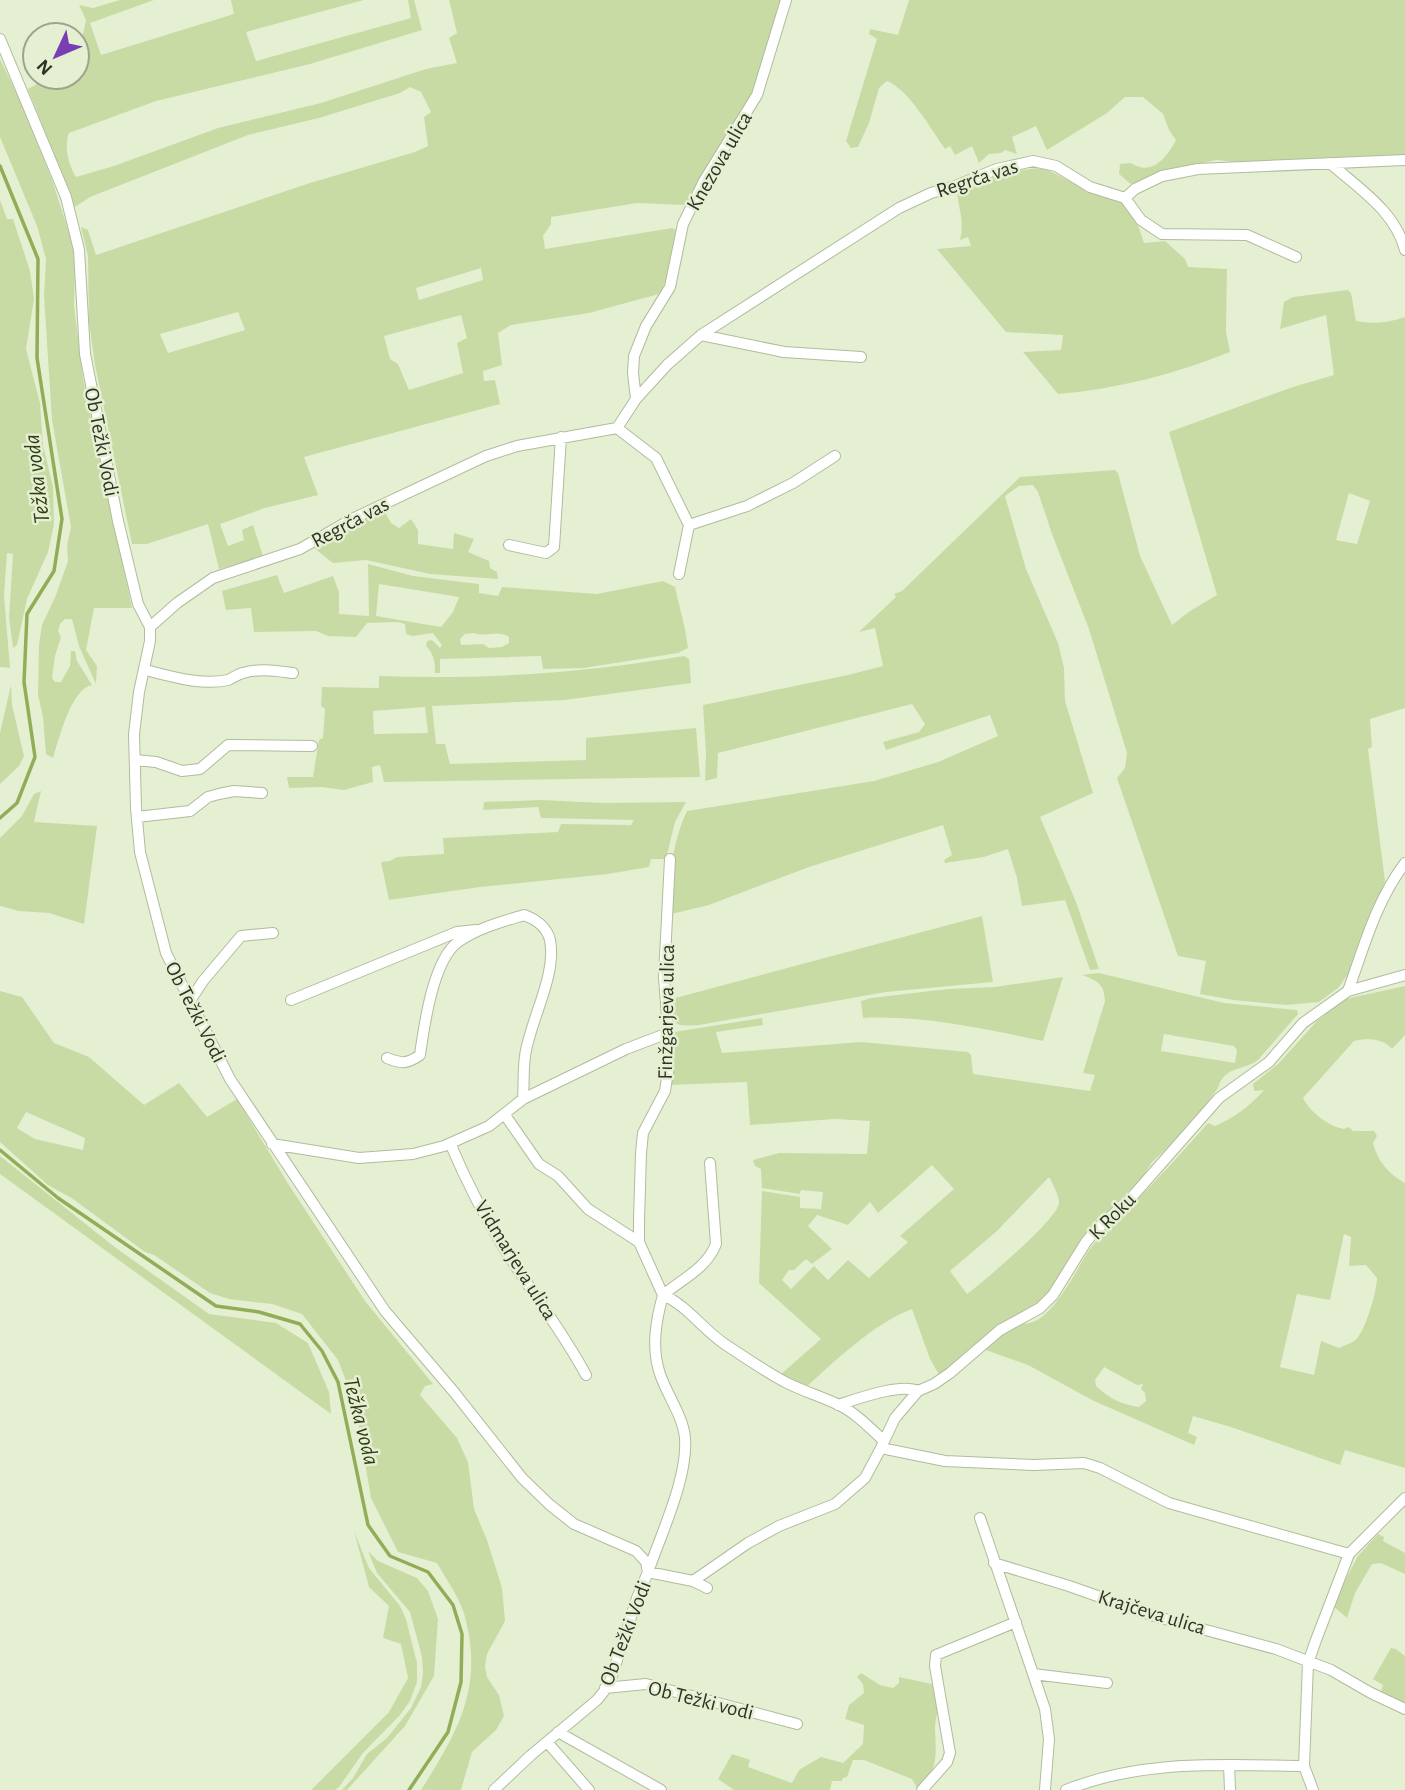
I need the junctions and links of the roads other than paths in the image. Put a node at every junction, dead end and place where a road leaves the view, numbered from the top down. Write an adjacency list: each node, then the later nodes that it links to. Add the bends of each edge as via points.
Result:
1 (786, 0): 10 (street, Knezova ulica, via 757,95 683,224 670,287 634,356)
2 (0, 39): 17 (street, Ob Težki Vodi, via 66,197 79,250 85,354 118,521 138,604)
3 (1405, 160): 4 (street)
4 (1330, 163): 5 (street, via 1198,169 1163,176); 6 (street, via 1388,213)
5 (1125, 198): 7 (street, via 1141,220 1162,234 1247,235); 8 (street, Regrča vas, via 1090,187 1056,166 1032,161 997,169 899,208)
6 (1405, 250)
7 (1296, 257)
8 (701, 335): 9 (street, via 784,352); 10 (street, Regrča vas)
9 (861, 357)
10 (636, 399): 11 (street, Regrča vas)
11 (617, 428): 12 (street, Regrča vas); 14 (street, via 656,458)
12 (561, 437): 15 (street, via 554,547 546,553); 17 (street, Regrča vas, via 486,456 352,519 300,549 213,578)
13 (835, 456): 14 (street, via 793,484 747,506)
14 (689, 525): 16 (street)
15 (509, 545)
16 (679, 573)
17 (150, 627): 18 (street, Ob Težki Vodi)
18 (145, 670): 19 (street, via 209,681 260,669); 21 (street, Ob Težki Vodi, via 134,734)
19 (293, 673)
20 (313, 746): 21 (street, via 228,745 201,769 182,771)
21 (135, 760): 23 (street, Ob Težki Vodi)
22 (262, 793): 23 (street, via 234,791 208,797 190,811)
23 (137, 817): 31 (street, Ob Težki Vodi, via 140,852 163,944)
24 (670, 859): 32 (street, Finžgarjeva ulica, via 664,977)
25 (1405, 863): 29 (street, via 1376,912)
26 (480, 929): 30 (street, via 457,932); 33 (street, via 456,944 444,961 420,1055 403,1064); 34 (street, via 524,915 535,919 550,939 547,974 525,1055)
27 (273, 933): 31 (street, Ob Težki vodi, via 241,936)
28 (1405, 975): 29 (street, K Roku)
29 (1348, 991): 42 (street, K Roku, via 1303,1023 1269,1062 1219,1098 1131,1198 1095,1231 1040,1308 1000,1330 950,1373)
30 (291, 1000)
31 (190, 1001): 37 (street, Ob Težki Vodi, via 230,1079)
32 (668, 1033): 34 (street); 39 (street, Finžgarjeva ulica, via 665,1091 643,1133 640,1153)
33 (387, 1058)
34 (523, 1099): 35 (street)
35 (505, 1115): 36 (street); 39 (street, via 539,1164 558,1176 588,1209)
36 (450, 1143): 37 (street, via 413,1154 359,1158); 41 (street, Vidmarjeva ulica, via 507,1253)
37 (272, 1144): 49 (street, Ob Težki Vodi, via 385,1311 522,1478 573,1524 636,1551)
38 (710, 1163): 40 (street, via 716,1244 705,1264)
39 (639, 1242): 40 (street, Finžgarjeva ulica)
40 (663, 1294): 43 (street, via 723,1343 783,1381); 49 (street, via 655,1351 685,1436 685,1452 677,1490)
41 (586, 1375)
42 (918, 1391): 43 (street, via 900,1389); 44 (street, K Roku, via 895,1418)
43 (838, 1405): 44 (street, via 863,1421)
44 (883, 1444): 47 (street, via 945,1461 1084,1463 1169,1503); 50 (street, K Roku, via 865,1478 835,1504 779,1526)
45 (1405, 1498): 47 (street)
46 (979, 1518): 48 (street)
47 (1349, 1555): 53 (street)
48 (994, 1563): 52 (street); 53 (street, Krajčeva ulica, via 1154,1616 1276,1649)
49 (648, 1572): 50 (street); 56 (street, Ob Težki Vodi)
50 (693, 1581): 51 (street)
51 (707, 1588)
52 (1016, 1622): 54 (street); 66 (street, via 936,1655 950,1753)
53 (1308, 1663): 57 (street, Krajčeva ulica, via 1331,1670); 62 (street)
54 (1033, 1674): 55 (street); 67 (street, via 1049,1739)
55 (1107, 1683)
56 (606, 1689): 58 (street, Ob Težki vodi, via 646,1684); 59 (street, Ob Težki Vodi)
57 (1405, 1709)
58 (797, 1724)
59 (558, 1732): 60 (street, Ob Težki Vodi); 65 (street)
60 (547, 1742): 63 (street, Ob Težki Vodi); 64 (street)
61 (1229, 1765): 62 (street); 68 (street, via 1169,1765 1095,1779); 69 (street)
62 (1304, 1766): 70 (street)
63 (494, 1790)
64 (589, 1790)
65 (661, 1790)
66 (922, 1790)
67 (1045, 1790)
68 (1066, 1790)
69 (1230, 1790)
70 (1313, 1790)

